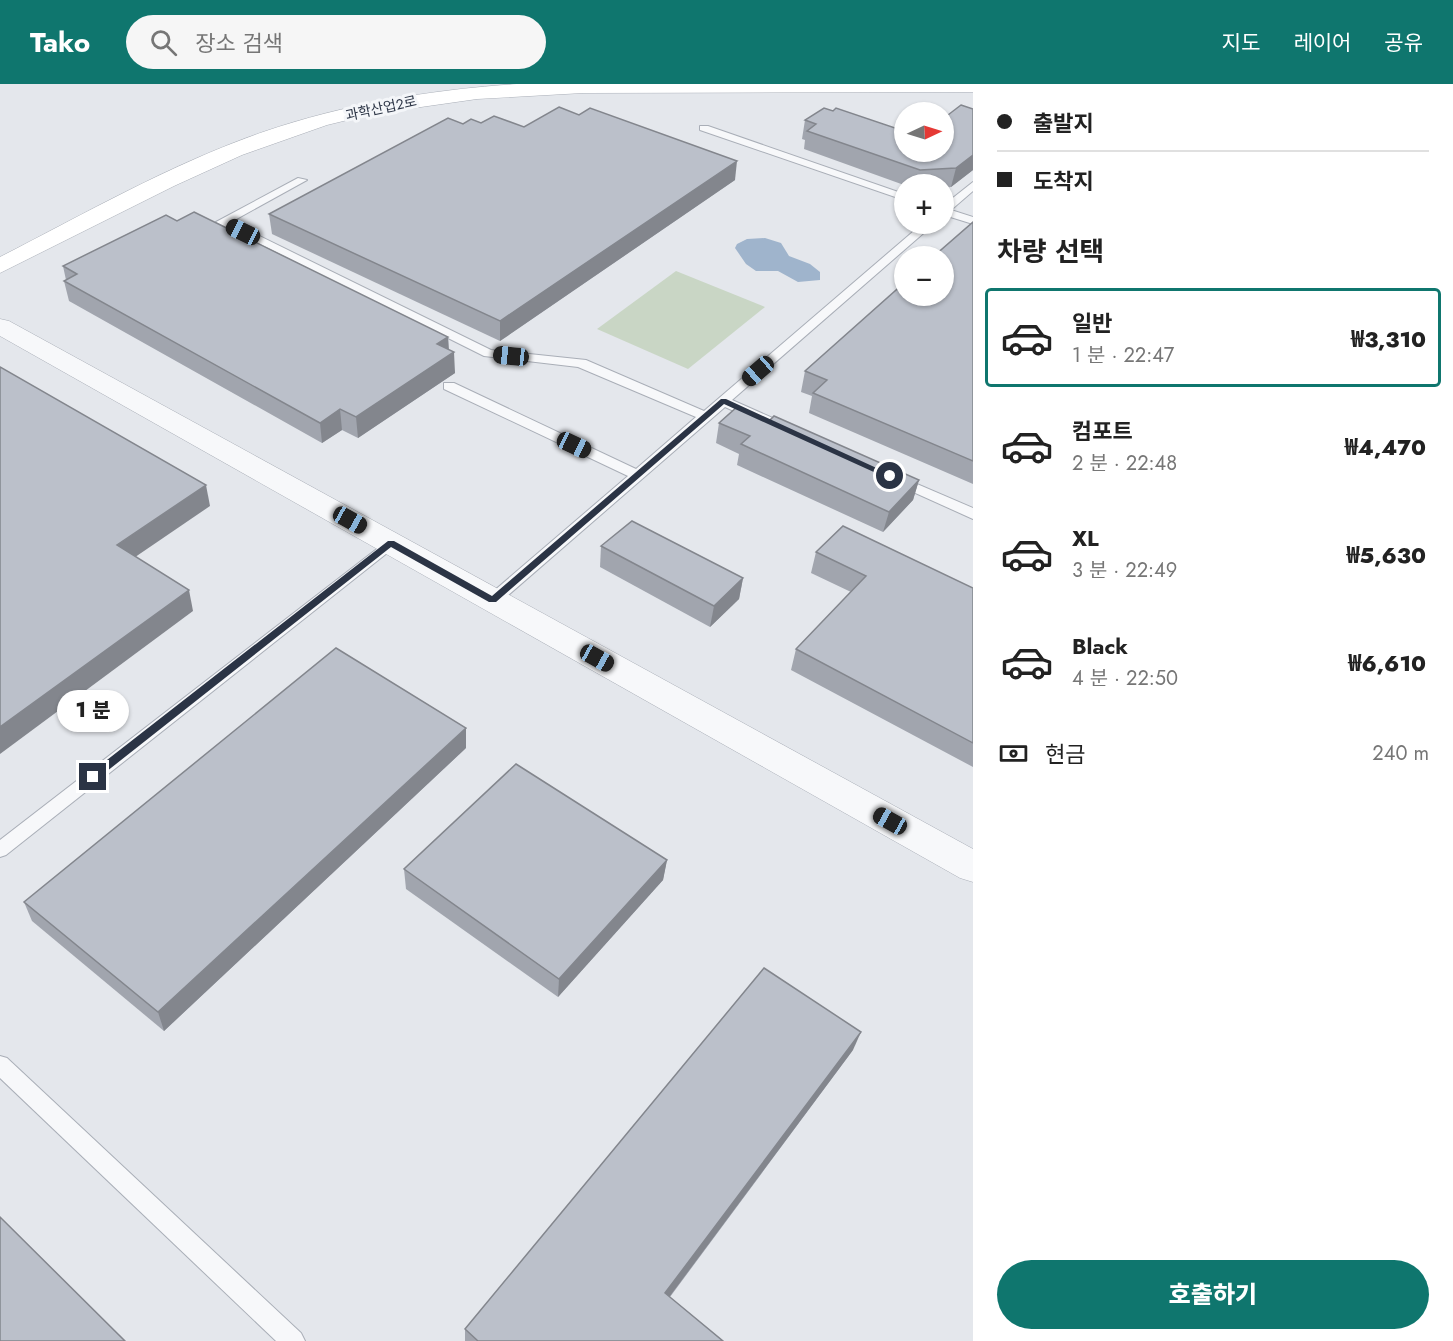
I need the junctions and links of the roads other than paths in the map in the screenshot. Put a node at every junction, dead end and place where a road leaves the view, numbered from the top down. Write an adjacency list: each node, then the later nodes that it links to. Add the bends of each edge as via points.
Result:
1 (973, 86): 10 (street, 과학산업2로, via 551,87 411,101 270,137 159,186)
2 (704, 128): 5 (lane)
3 (302, 180): 14 (lane, via 222,222 488,353 581,363)
4 (973, 185): 6 (lane)
5 (894, 194)
6 (954, 202)
7 (954, 214): 8 (lane)
8 (973, 221)
9 (916, 234): 13 (lane)
10 (0, 266)
11 (0, 326): 19 (street)
12 (449, 386): 16 (lane)
13 (723, 400): 14 (lane); 15 (lane)
14 (705, 416): 16 (lane)
15 (799, 435)
16 (637, 475): 20 (lane)
17 (886, 475): 18 (lane)
18 (973, 514)
19 (391, 543): 20 (street); 21 (lane)
20 (492, 600): 22 (street)
21 (0, 850)
22 (973, 867)
23 (0, 1065): 24 (lane)
24 (293, 1341)

